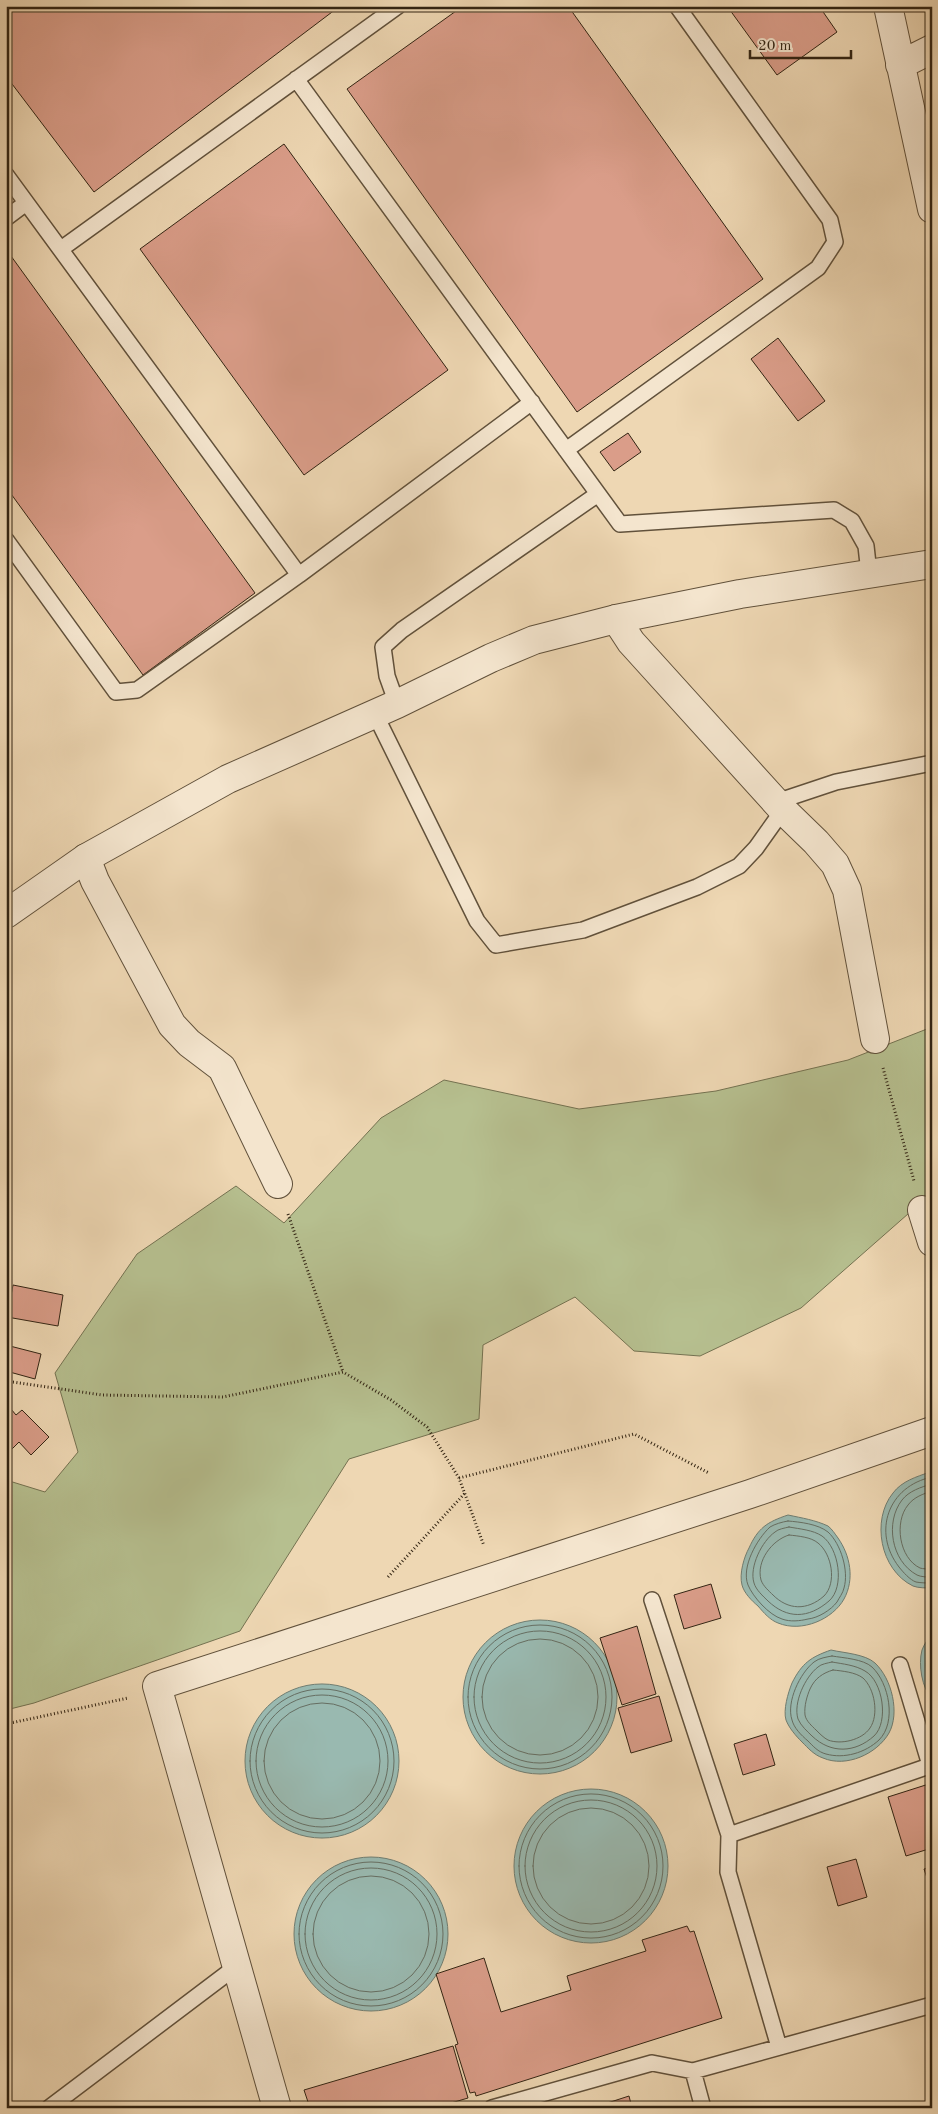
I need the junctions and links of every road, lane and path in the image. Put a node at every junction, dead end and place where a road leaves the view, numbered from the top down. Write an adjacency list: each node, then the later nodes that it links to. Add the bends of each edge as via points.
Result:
1 (398, 6): 6 (lane)
2 (676, 6): 13 (lane, via 830,220 835,242 818,268)
3 (888, 6): 5 (street)
4 (932, 50): 5 (street)
5 (900, 65): 9 (street)
6 (296, 78): 11 (lane); 12 (lane)
7 (6, 175): 8 (lane)
8 (26, 203): 10 (lane); 11 (lane)
9 (932, 209)
10 (6, 218)
11 (61, 249): 18 (lane)
12 (532, 402): 13 (lane); 18 (lane)
13 (566, 450): 14 (lane)
14 (598, 494): 17 (lane, via 620,524 834,510 852,521 866,546); 20 (lane, via 382,647 387,676)
15 (6, 540): 18 (lane, via 116,692 137,690)
16 (932, 564): 17 (street)
17 (869, 573): 19 (street)
18 (300, 575)
19 (616, 619): 20 (street, via 534,640); 22 (street, via 631,642)
20 (386, 709): 22 (lane, via 477,921 496,945 582,930 697,887 739,866); 23 (street, via 228,779)
21 (932, 763): 22 (lane, via 836,782 785,799)
22 (783, 810): 25 (street, via 835,864 847,890)
23 (86, 858): 24 (street); 26 (street, via 95,881 172,1025 189,1043 222,1068)
24 (6, 914)
25 (875, 1039): 27 (path)
26 (278, 1184): 29 (path)
27 (922, 1210): 28 (street)
28 (932, 1242)
29 (343, 1372): 30 (path, via 223,1396 102,1395); 32 (path, via 391,1400 427,1427)
30 (6, 1380)
31 (932, 1432): 34 (street)
32 (460, 1478): 33 (path); 34 (path, via 634,1434)
33 (466, 1492): 35 (path); 36 (path)
34 (750, 1494): 35 (street)
35 (495, 1578): 39 (street, via 157,1686)
36 (384, 1584)
37 (652, 1600): 42 (lane)
38 (900, 1665): 41 (lane)
39 (158, 1691): 40 (path); 43 (street)
40 (6, 1724)
41 (931, 1765): 42 (lane)
42 (729, 1835): 45 (lane, via 728,1872)
43 (237, 1966): 47 (lane); 48 (street)
44 (932, 2005): 45 (lane)
45 (780, 2047): 46 (lane)
46 (693, 2071): 49 (lane, via 652,2063); 50 (lane)
47 (50, 2108)
48 (277, 2108)
49 (492, 2108)
50 (703, 2108)

